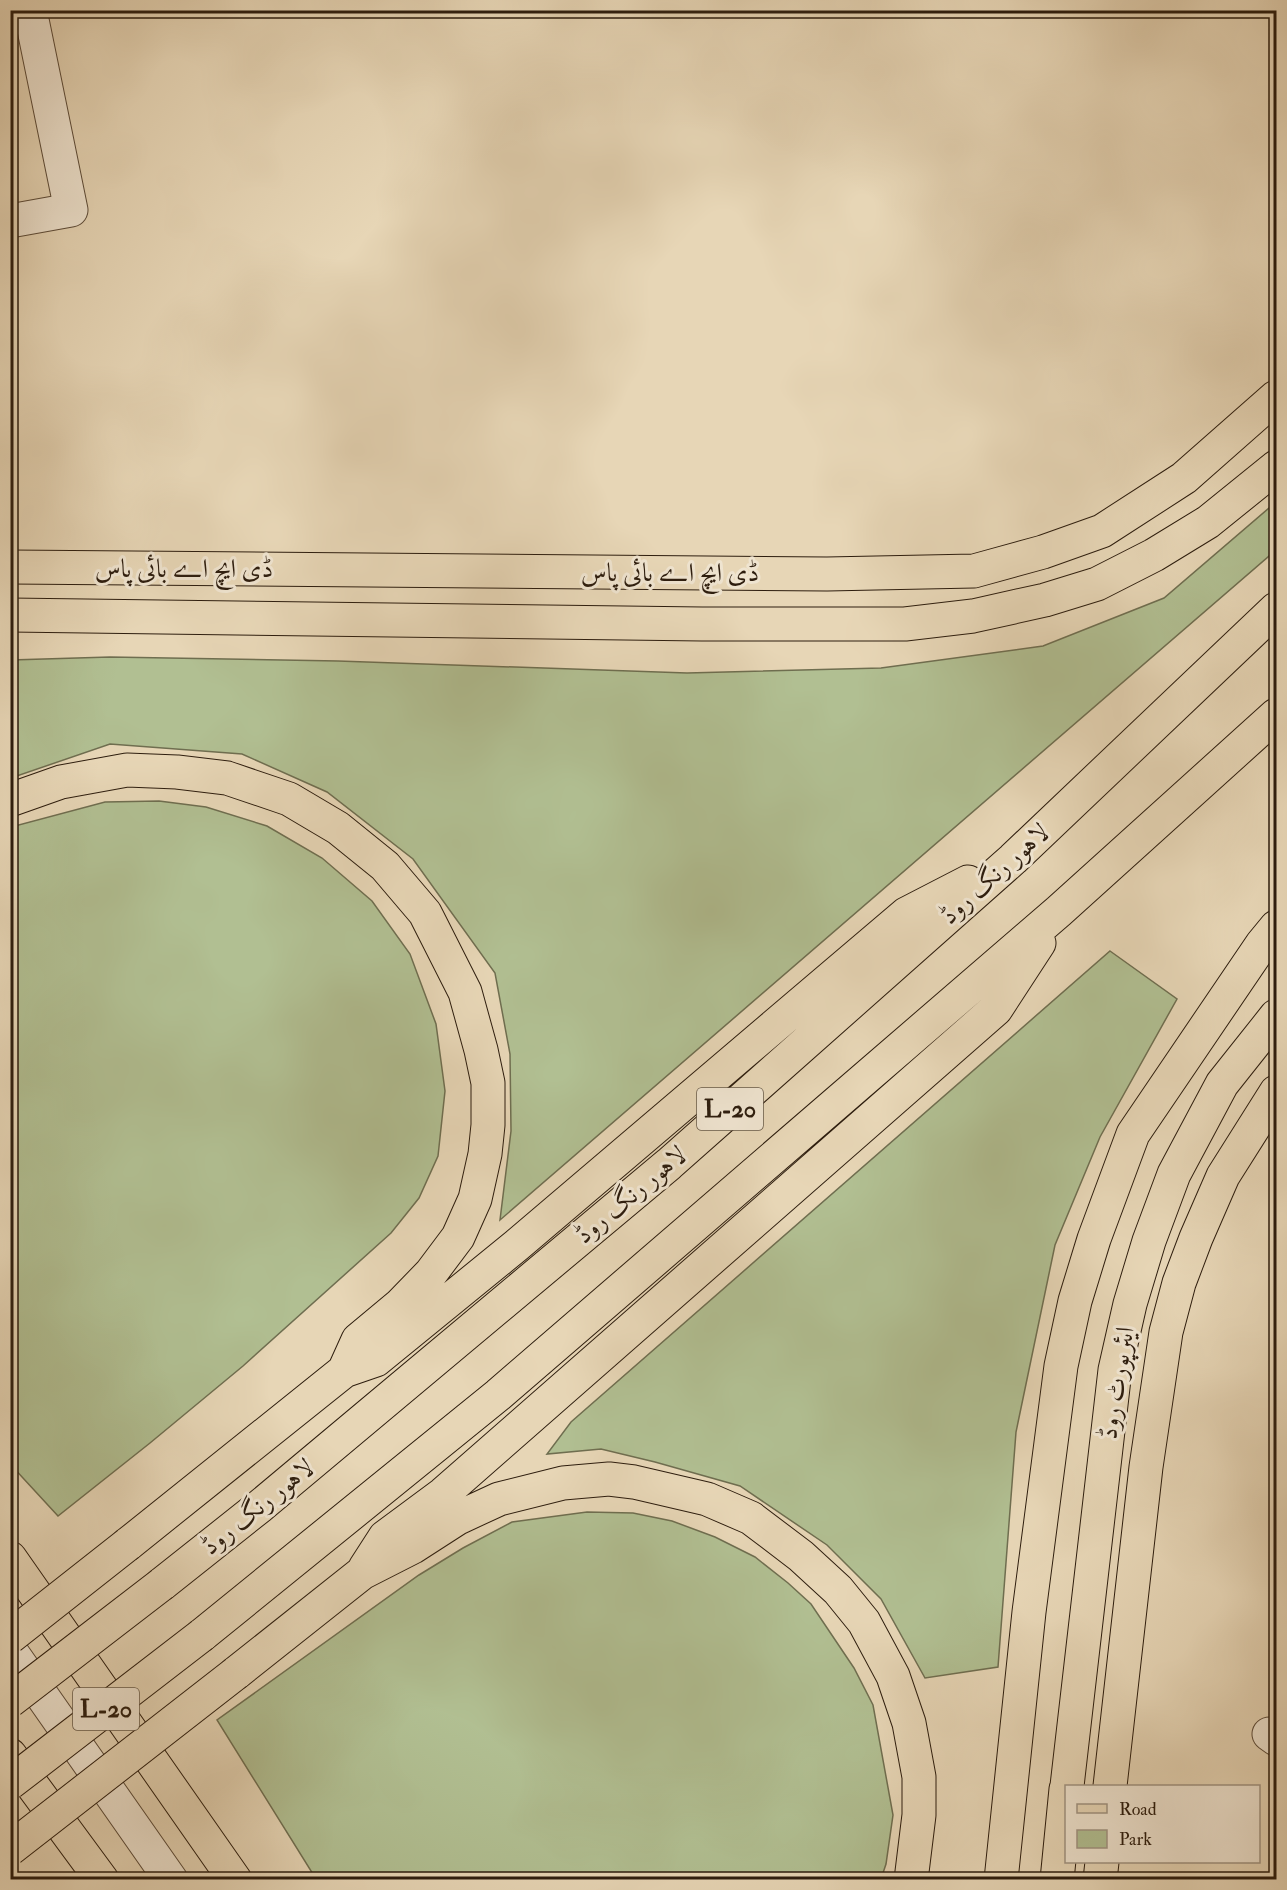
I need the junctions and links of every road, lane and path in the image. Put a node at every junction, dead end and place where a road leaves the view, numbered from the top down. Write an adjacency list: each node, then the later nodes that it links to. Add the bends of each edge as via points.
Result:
1 (30, 10): 2 (street, via 71,210)
2 (10, 221)
3 (1276, 397): 5 (main road, ڈی ایچ اے بائی پاس, via 1184,478 1102,531 974,571 826,574)
4 (1276, 467): 7 (main road, ڈی ایچ اے بائی پاس, via 1208,522 1097,584 983,614 905,624)
5 (10, 567)
6 (1276, 609): 10 (main road, لاہور رنگ روڈ / L-20)
7 (10, 615)
8 (1276, 715): 11 (main road, L-20)
9 (10, 800): 15 (main road, via 61,782 127,770 226,778 289,799 338,828 385,866 424,913 465,993 481,1050 488,1083 485,1154 475,1199 458,1237 400,1305 358,1340)
10 (1013, 859): 15 (main road, via 906,914 376,1360); 20 (main road, لاہور رنگ روڈ / L-20, bridge, via 669,1164 259,1507)
11 (1059, 911): 17 (main road, via 996,1009 443,1494 385,1537); 22 (main road, L-20, bridge, via 498,1395 202,1635)
12 (1276, 927): 32 (main road, via 1133,1134 1075,1301 1061,1366 1029,1612)
13 (1276, 1016): 23 (main road, ایئرپورٹ روڈ, via 1222,1084 1174,1174 1130,1304 1115,1370)
14 (1276, 1092): 24 (main road, ایئرپورٹ روڈ, via 1223,1176 1179,1282 1166,1332 1146,1467)
15 (344, 1371): 18 (main road, bridge)
16 (10, 1558): 30 (main road)
17 (362, 1573): 26 (main road, bridge); 31 (main road, via 499,1499 563,1483 609,1479 634,1482 707,1499 751,1518 838,1590 864,1622 893,1676 909,1723 919,1777)
18 (10, 1636)
19 (10, 1650): 29 (street)
20 (10, 1701)
21 (10, 1755): 28 (main road)
22 (10, 1783)
23 (1067, 1785)
24 (1110, 1785)
25 (1065, 1806): 33 (main road, ایئرپورٹ روڈ)
26 (10, 1849)
27 (1102, 1863): 34 (main road)
28 (102, 1880)
29 (171, 1880)
30 (235, 1880)
31 (911, 1880)
32 (1001, 1880)
33 (1057, 1880)
34 (1100, 1880)

